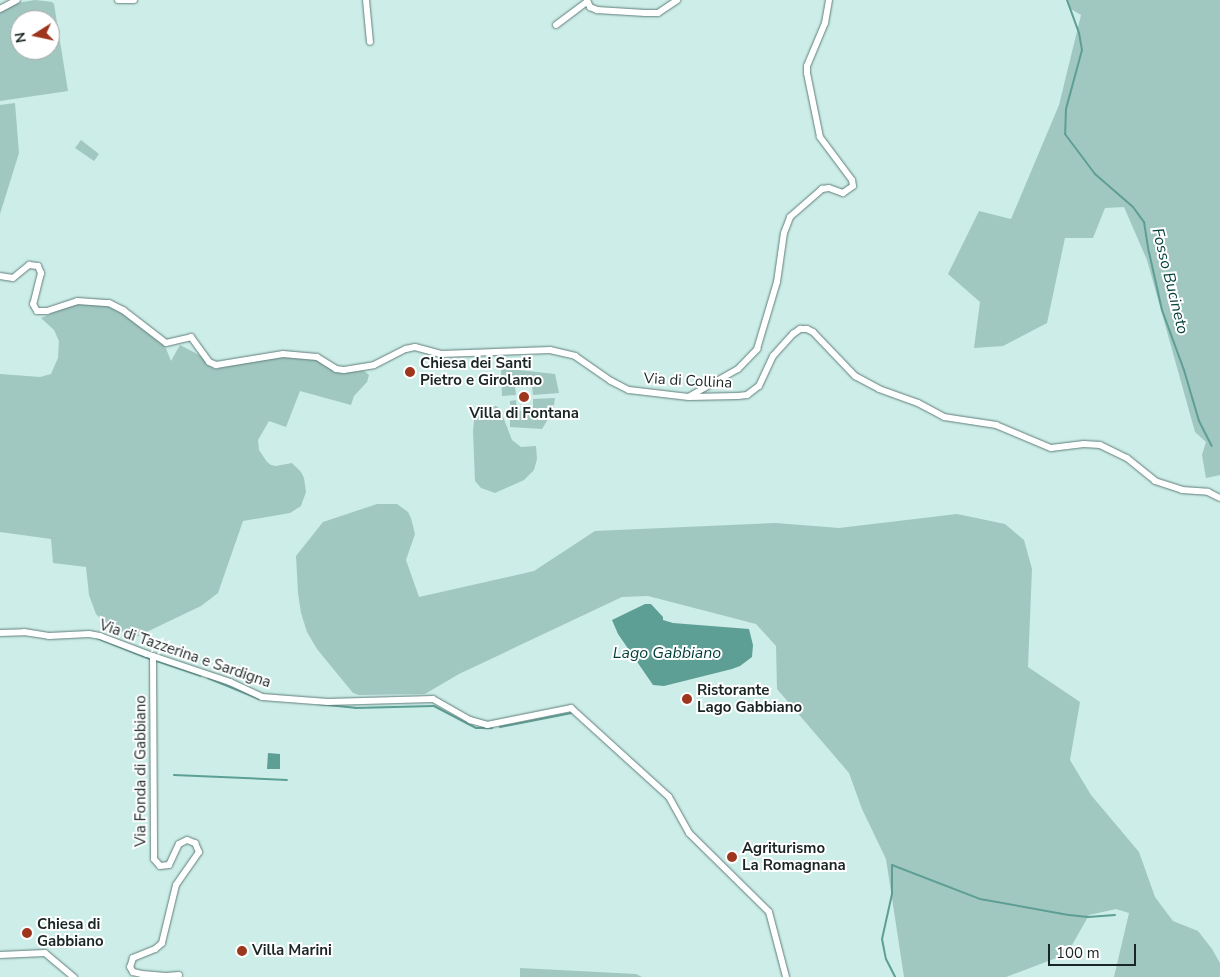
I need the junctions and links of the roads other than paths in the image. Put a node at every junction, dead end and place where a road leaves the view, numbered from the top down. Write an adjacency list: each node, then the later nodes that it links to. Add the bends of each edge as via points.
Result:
1 (17, 0): 8 (street)
2 (118, 0): 3 (street)
3 (134, 0)
4 (366, 0): 10 (street)
5 (677, 0): 7 (street, via 658,12 597,10)
6 (830, 0): 12 (street, via 807,73 820,138 852,180 853,186 843,193 822,189 790,217 784,233 777,282 757,349 738,369)
7 (587, 1): 9 (street)
8 (0, 9)
9 (556, 25)
10 (370, 42)
11 (0, 276): 12 (street, Via di Collina, via 13,278 29,265 38,266 41,273 33,304 37,311 48,311 77,301 109,303 123,310 163,342 191,337 209,362 216,365 283,354 317,357 336,369 344,370 374,365 415,347 441,354 550,350 575,356 625,389)
12 (689, 396): 13 (street, Via di Collina, via 743,396 751,393 762,382 769,364 787,339 800,329 807,329 855,376 944,417 996,425 1051,448 1084,444 1100,446 1127,458 1155,481 1182,490 1208,492)
13 (1220, 498)
14 (0, 633): 15 (street, Via di Tazzerina e Sardigna, via 89,634)
15 (153, 656): 17 (street, Via Fonda di Gabbiano, via 154,859 160,866 169,865 179,844 187,840 195,843 199,852 176,885 162,943 133,958 130,967 133,972 142,974); 19 (street, Via di Tazzerina e Sardigna, via 230,682 262,697 328,702 433,699 481,724 493,725 571,708 669,797 689,833 769,912)
16 (0, 955): 18 (street, via 45,953)
17 (179, 974)
18 (74, 977)
19 (786, 977)

